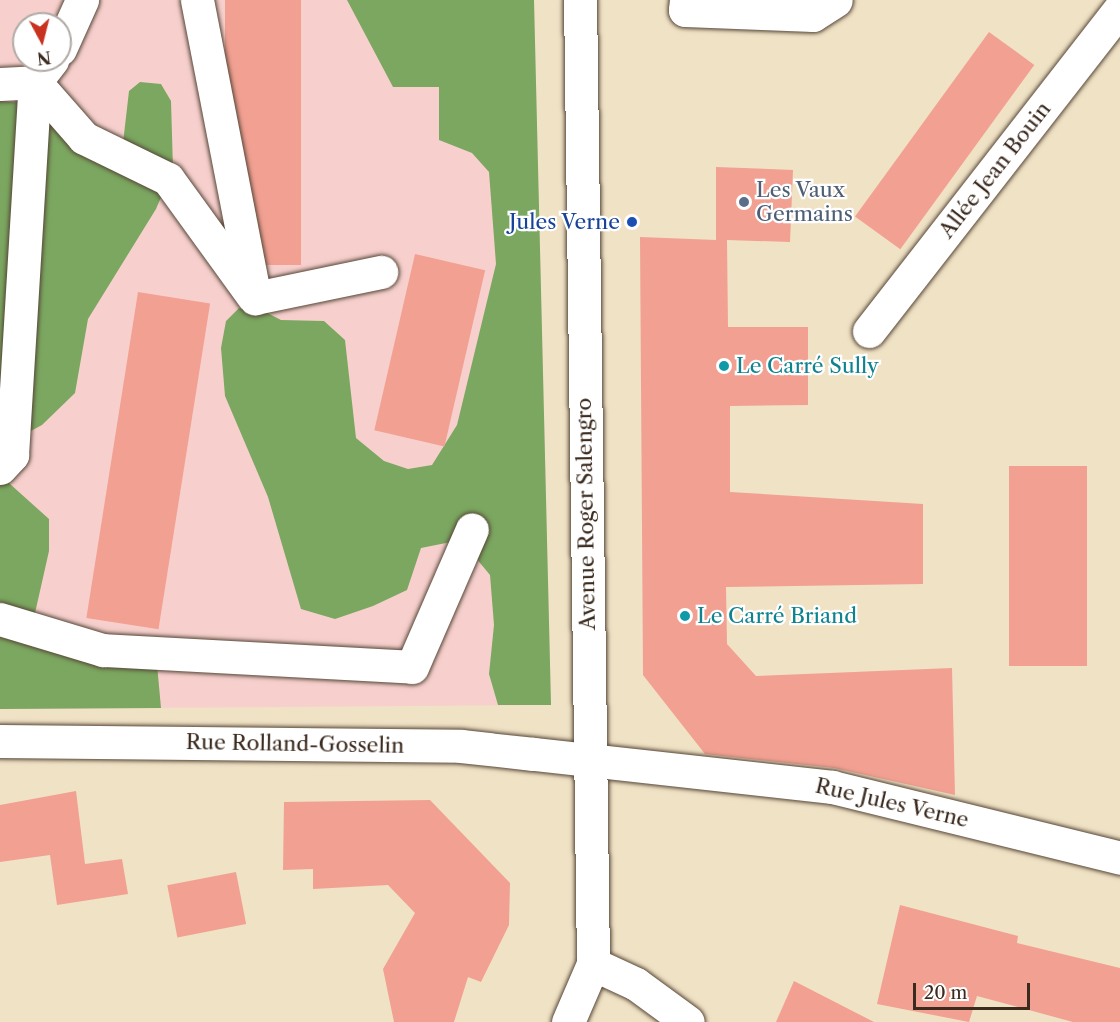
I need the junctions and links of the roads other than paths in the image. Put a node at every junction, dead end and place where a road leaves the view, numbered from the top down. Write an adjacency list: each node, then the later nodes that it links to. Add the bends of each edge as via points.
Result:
1 (82, 0): 7 (street)
2 (197, 0): 13 (street)
3 (580, 0): 19 (street, Avenue Roger Salengro)
4 (686, 0): 5 (street, via 685,10 813,15)
5 (836, 0)
6 (1120, 9): 14 (street, Allée Jean Bouin)
7 (72, 23)
8 (40, 72): 11 (street)
9 (43, 72): 15 (street, via 12,455)
10 (44, 72): 13 (street, via 84,138 168,179)
11 (0, 84)
12 (381, 272): 13 (street)
13 (255, 298)
14 (869, 331)
15 (0, 468)
16 (472, 528): 17 (street, via 412,667 103,650)
17 (0, 619)
18 (0, 741): 19 (street, Rue Rolland-Gosselin, via 460,746)
19 (588, 763): 20 (street, Rue Jules Verne, via 832,787); 21 (street, Avenue Roger Salengro)
20 (1120, 858)
21 (593, 964): 22 (street, Avenue Roger Salengro); 23 (street, via 636,984)
22 (568, 1022)
23 (688, 1022)

